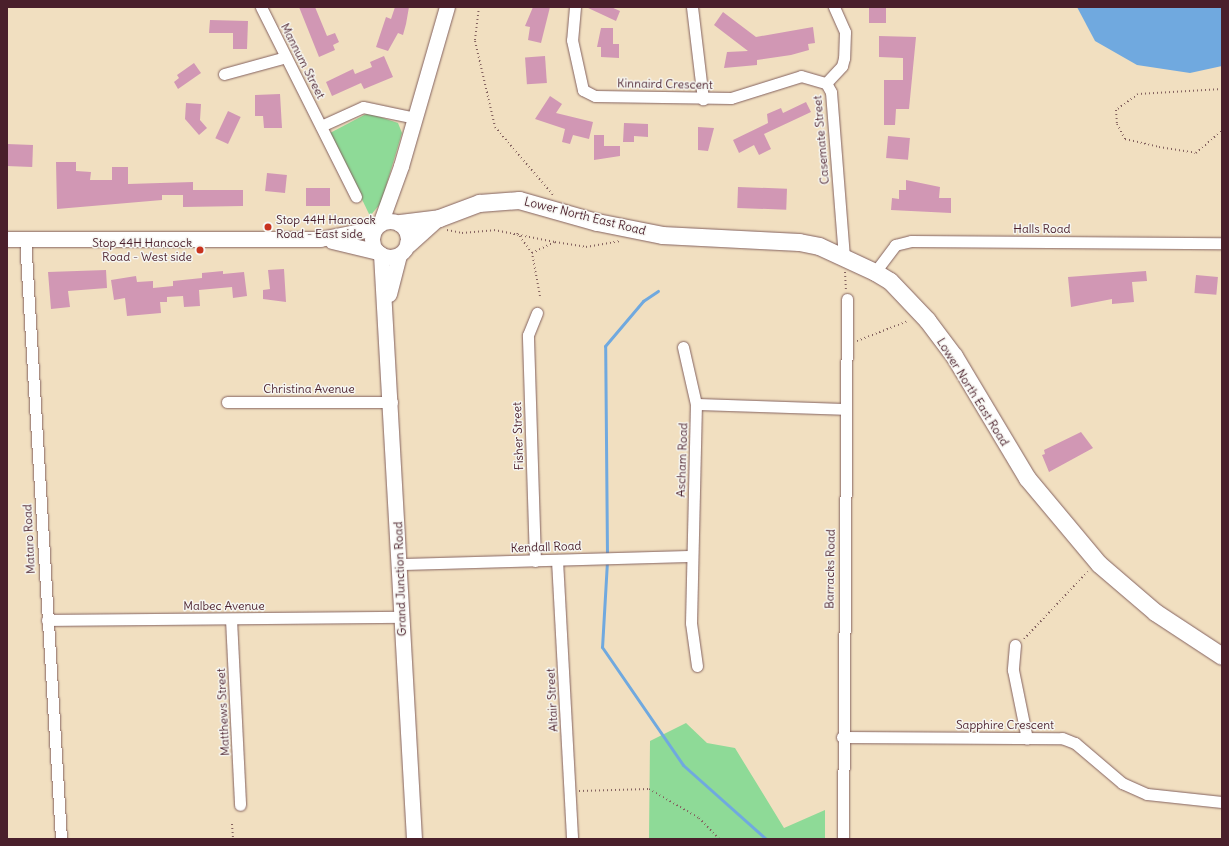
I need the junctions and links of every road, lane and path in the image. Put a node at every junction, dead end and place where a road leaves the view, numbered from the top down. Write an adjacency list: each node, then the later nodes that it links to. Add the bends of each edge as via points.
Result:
1 (261, 7): 7 (street, Mannum Street)
2 (447, 7): 12 (main road)
3 (479, 7): 17 (path, via 475,41 495,127)
4 (575, 7): 11 (street, Kinnaird Crescent, via 572,40 583,90 589,94)
5 (692, 7): 11 (street)
6 (834, 7): 9 (street, Casemate Street, via 845,32 844,58 842,66)
7 (286, 57): 8 (street); 13 (street, Mannum Street)
8 (224, 74)
9 (826, 83): 11 (street, Kinnaird Crescent, via 801,76 739,97); 31 (street, Casemate Street, via 831,92)
10 (1222, 89): 14 (path, via 1138,94 1116,110 1117,124 1125,139 1159,147 1196,153)
11 (703, 99)
12 (415, 118): 13 (street, via 363,106); 15 (main road)
13 (321, 126): 16 (street, Mannum Street)
14 (1222, 130)
15 (401, 166): 18 (main road, via 396,207); 20 (main road)
16 (356, 197)
17 (567, 212): 19 (main road, Lower North East Road, via 532,202 501,200 469,205); 31 (main road, Lower North East Road, via 597,222 662,235 799,242)
18 (399, 223): 19 (main road, Lower North East Road); 20 (main road); 28 (main road, via 408,234)
19 (440, 223): 21 (path, via 462,234 494,230); 28 (main road, Lower North East Road)
20 (378, 226): 24 (main road); 29 (main road, via 372,240)
21 (517, 233): 26 (path); 30 (path)
22 (25, 238): 23 (main road); 24 (main road); 51 (street, Mataro Road)
23 (7, 239)
24 (320, 239): 29 (main road)
25 (624, 241): 26 (path, via 586,246)
26 (555, 242): 30 (path)
27 (1222, 243): 32 (street, Halls Road, via 905,241 895,245)
28 (403, 249): 29 (main road); 37 (main road, Grand Junction Road)
29 (380, 253): 37 (main road, Grand Junction Road)
30 (532, 253): 33 (path)
31 (844, 257): 32 (main road, Lower North East Road); 34 (path)
32 (875, 272): 36 (main road, Lower North East Road, via 890,281)
33 (540, 296)
34 (847, 299): 38 (street, Barracks Road)
35 (537, 313): 46 (street, Fisher Street, via 528,335)
36 (923, 316): 38 (path); 47 (main road, Lower North East Road, via 954,356 1027,478)
37 (385, 319): 41 (main road, Grand Junction Road)
38 (846, 345): 43 (street, Barracks Road)
39 (683, 347): 42 (street, Ascham Road)
40 (227, 402): 41 (street, Christina Avenue)
41 (392, 402): 48 (main road, Grand Junction Road)
42 (696, 404): 43 (street); 44 (street, Ascham Road)
43 (845, 410): 55 (street, Barracks Road)
44 (692, 556): 45 (street, Kendall Road); 54 (street, Ascham Road, via 691,623)
45 (557, 560): 46 (street, Kendall Road); 57 (street, Altair Street)
46 (536, 561): 48 (street, Kendall Road)
47 (1097, 562): 52 (path); 53 (main road, Lower North East Road, via 1155,612)
48 (400, 564): 49 (main road, Grand Junction Road)
49 (402, 617): 50 (street, Malbec Avenue); 63 (main road, Grand Junction Road)
50 (231, 619): 51 (street, Malbec Avenue); 59 (street, Matthews Street)
51 (47, 620): 61 (street, Mataro Road)
52 (1015, 647): 56 (street, via 1013,670)
53 (1222, 656)
54 (697, 666)
55 (842, 736): 56 (street, Sapphire Crescent); 66 (street, Barracks Road)
56 (1027, 739): 58 (street, Sapphire Crescent, via 1062,738 1075,743 1122,782 1147,794)
57 (570, 791): 64 (street, Altair Street); 65 (path, via 649,789 699,818)
58 (1222, 802)
59 (240, 805)
60 (232, 824): 62 (path)
61 (61, 839)
62 (233, 839)
63 (414, 839)
64 (572, 839)
65 (719, 839)
66 (843, 839)

